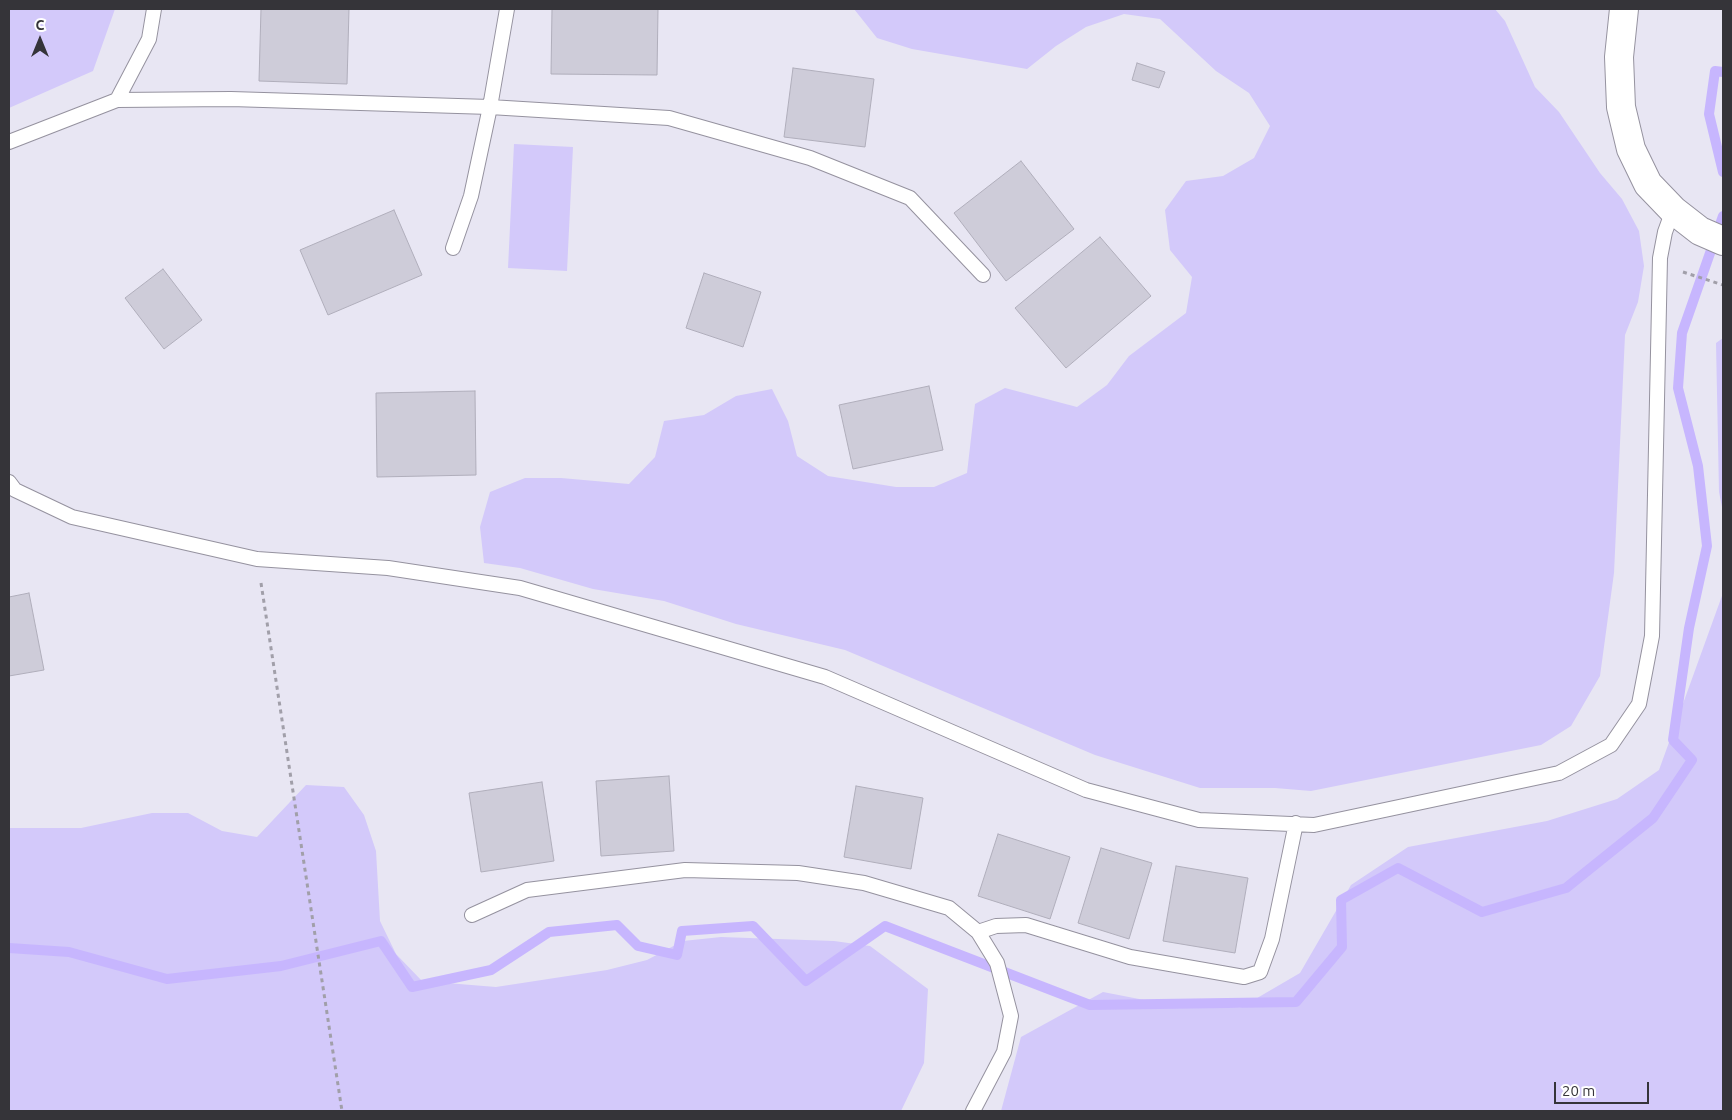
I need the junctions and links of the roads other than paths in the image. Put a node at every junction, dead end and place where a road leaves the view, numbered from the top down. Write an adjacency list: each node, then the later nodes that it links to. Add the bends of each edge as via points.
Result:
1 (154, 9): 4 (lane, via 149,39)
2 (507, 9): 5 (lane)
3 (1624, 9): 7 (main road, via 1619,57 1621,107 1631,149 1648,184)
4 (117, 100): 5 (lane); 6 (lane)
5 (490, 107): 9 (lane, via 471,196); 10 (lane, via 669,118 810,158 910,198)
6 (9, 142)
7 (1673, 210): 8 (main road, via 1700,231); 12 (lane, via 1665,232 1660,263 1652,636 1639,704 1611,745 1559,773 1314,824)
8 (1723, 241)
9 (453, 248)
10 (982, 275)
11 (9, 482): 12 (lane, via 15,490 72,517 257,559 388,568 520,588 825,677 1086,790 1199,820)
12 (1296, 824): 14 (lane, via 1272,939 1260,972 1244,977 1130,957 1026,925 996,926)
13 (472, 914): 14 (lane, via 527,890 685,870 798,874 864,884 949,908)
14 (978, 932): 15 (lane, via 997,964 1011,1016 1004,1052)
15 (973, 1111)

